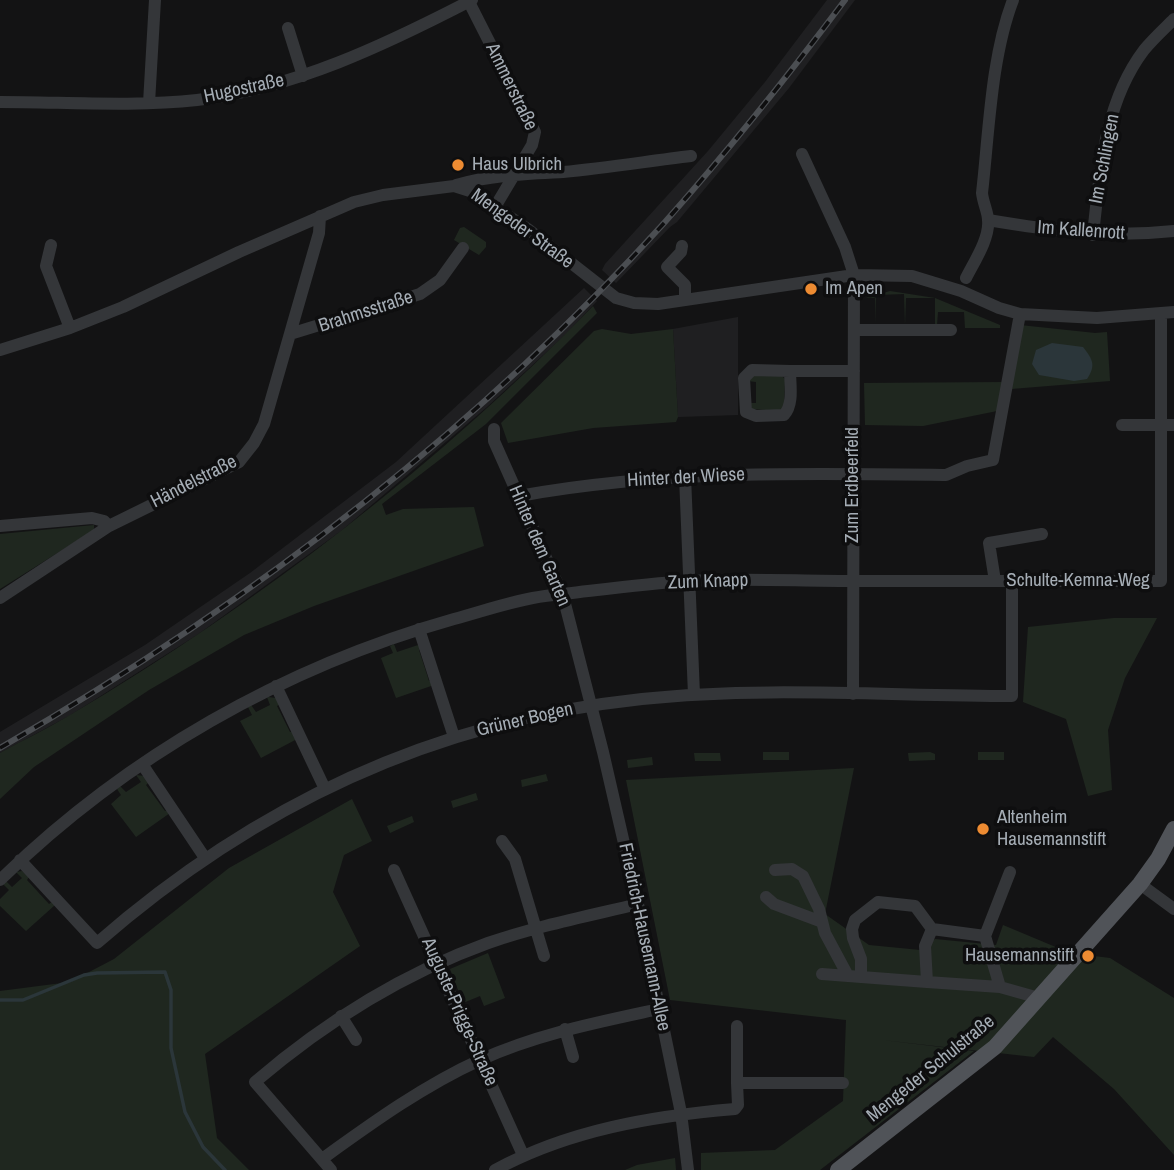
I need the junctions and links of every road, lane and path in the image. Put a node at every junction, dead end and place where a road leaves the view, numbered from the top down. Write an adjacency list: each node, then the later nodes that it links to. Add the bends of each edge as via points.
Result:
1 (155, 0): 8 (street)
2 (1013, 0): 15 (street, via 998,54 982,193)
3 (469, 1): 6 (street, Hugostraße, via 394,39); 11 (street, Ammerstraße, via 535,132)
4 (1174, 19): 17 (street, Im Schlingen, via 1146,47 1121,89 1103,151)
5 (288, 28): 6 (street)
6 (303, 76): 8 (street, Hugostraße, via 227,95)
7 (0, 102): 8 (street, Hugostraße)
8 (149, 103)
9 (802, 154): 21 (street)
10 (691, 156): 11 (street)
11 (515, 174): 12 (street); 13 (street, Ammerstraße)
12 (454, 186): 13 (street, Mengeder Straße); 14 (street, Mengeder Straße, via 383,195)
13 (495, 207): 23 (street, Mengeder Straße, via 617,298 646,304)
14 (320, 216): 26 (street, Mengeder Straße); 29 (street, Händelstraße)
15 (989, 220): 17 (street, Im Kallenrott); 22 (street)
16 (1174, 231): 17 (street, Im Kallenrott)
17 (1093, 234)
18 (51, 245): 26 (street, via 46,266)
19 (682, 246): 23 (street, via 663,271 685,285)
20 (463, 248): 29 (street, Brahmsstraße, via 440,280 420,294)
21 (854, 275): 23 (street, Mengeder Straße); 25 (street, Mengeder Straße, via 927,279); 27 (street, Zum Erdbeerfeld)
22 (966, 278)
23 (685, 300)
24 (1168, 313): 25 (street, Mengeder Straße, via 1097,318); 34 (street, Schulte-Kemna-Weg)
25 (1020, 314): 36 (street, Hinter der Wiese, via 993,460 946,475)
26 (70, 328): 30 (street, Mengeder Straße)
27 (854, 330): 28 (street); 32 (street, Zum Erdbeerfeld)
28 (951, 330)
29 (290, 334): 40 (street, Händelstraße, via 264,424 239,462)
30 (0, 350)
31 (790, 370): 31 (street, via 747,373 746,412 784,415 790,404); 32 (street)
32 (854, 371): 36 (street, Zum Erdbeerfeld)
33 (1122, 425): 34 (street)
34 (1168, 425): 45 (street, Schulte-Kemna-Weg, via 1161,580)
35 (494, 429): 38 (street, Hinter dem Garten, via 494,441)
36 (853, 474): 37 (street, Hinter der Wiese); 43 (street, Zum Erdbeerfeld)
37 (684, 476): 38 (street, Hinter der Wiese); 42 (street)
38 (519, 496): 46 (street, Hinter dem Garten)
39 (0, 526): 40 (street, via 92,518 104,521)
40 (107, 530): 47 (street, Händelstraße)
41 (1042, 534): 44 (street, via 989,542)
42 (689, 581): 43 (street, Zum Knapp); 46 (street, Zum Knapp); 51 (street)
43 (853, 581): 44 (street, Schulte-Kemna-Weg); 50 (street, Zum Erdbeerfeld)
44 (995, 581): 45 (street, Schulte-Kemna-Weg)
45 (1012, 581): 50 (street, Grüner Bogen, via 1012,696)
46 (563, 596): 48 (street, Zum Knapp, via 509,604); 52 (street, Hinter dem Garten)
47 (0, 598)
48 (419, 629): 49 (street, Zum Knapp); 53 (street)
49 (276, 686): 54 (street, Zum Knapp); 55 (street)
50 (853, 694): 51 (street, Grüner Bogen)
51 (694, 695): 52 (street, Grüner Bogen)
52 (591, 706): 53 (street, Grüner Bogen); 66 (street, Friedrich-Hausemann-Allee)
53 (454, 737): 55 (street, Grüner Bogen)
54 (142, 764): 58 (street); 59 (street, Zum Knapp, via 94,797)
55 (325, 789): 58 (street, Grüner Bogen)
56 (1174, 829): 64 (main road, Mengeder Schulstraße)
57 (502, 841): 69 (street, via 515,859)
58 (205, 858): 59 (street, Grüner Bogen, via 97,943)
59 (20, 860): 63 (street, Zum Knapp)
60 (394, 870): 73 (street, Auguste-Prigge-Straße)
61 (775, 870): 68 (street, via 792,869 803,876)
62 (1010, 873): 71 (street)
63 (0, 880)
64 (1140, 884): 67 (street); 79 (main road, Mengeder Schulstraße)
65 (766, 897): 68 (street, via 774,905)
66 (638, 904): 69 (street); 80 (street, Friedrich-Hausemann-Allee)
67 (1174, 909)
68 (822, 922): 75 (street)
69 (536, 928): 72 (street); 73 (street)
70 (932, 929): 71 (street); 76 (street, via 915,906 878,902 855,920 852,929); 77 (street, via 925,946)
71 (985, 936): 78 (street)
72 (544, 956)
73 (437, 964): 81 (street); 86 (street, Auguste-Prigge-Straße)
74 (822, 974): 75 (street)
75 (847, 974): 76 (street)
76 (861, 976): 77 (street)
77 (927, 982): 78 (street)
78 (1000, 987): 79 (street)
79 (1039, 998): 95 (main road, Mengeder Schulstraße, via 978,1062)
80 (659, 1009): 83 (street); 89 (street, Friedrich-Hausemann-Allee)
81 (341, 1017): 84 (street); 91 (street, via 255,1082)
82 (737, 1026): 87 (street)
83 (565, 1029): 85 (street); 86 (street)
84 (356, 1040)
85 (573, 1057)
86 (481, 1059): 90 (street, Auguste-Prigge-Straße); 91 (street, via 416,1093)
87 (737, 1083): 88 (street); 89 (street, via 735,1109)
88 (843, 1083)
89 (681, 1113): 90 (street, via 576,1136); 94 (street, Friedrich-Hausemann-Allee)
90 (523, 1155): 93 (street)
91 (322, 1159): 92 (street)
92 (331, 1170)
93 (495, 1170)
94 (688, 1170)
95 (838, 1170)

